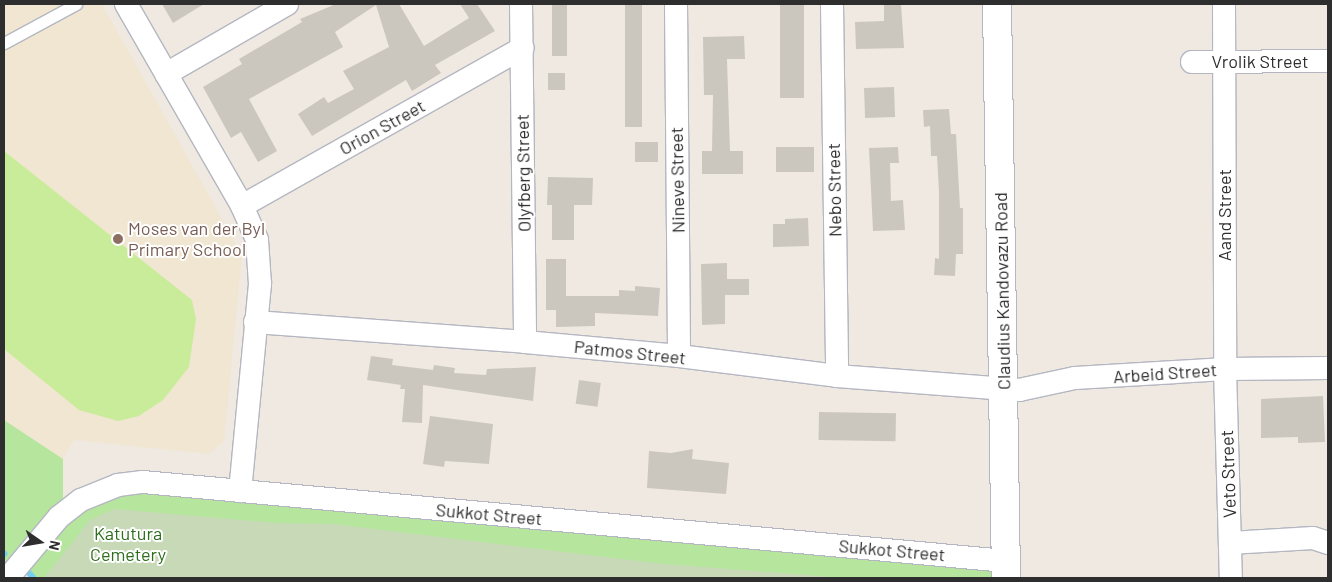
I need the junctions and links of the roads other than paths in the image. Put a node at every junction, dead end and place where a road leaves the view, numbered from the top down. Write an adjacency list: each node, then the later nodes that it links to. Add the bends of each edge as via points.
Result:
1 (76, 4): 9 (lane)
2 (126, 4): 14 (street)
3 (287, 4): 14 (street)
4 (521, 4): 10 (street, Olyfberg Street)
5 (676, 4): 18 (street, Nineve Street)
6 (832, 4): 21 (street, Nebo Street)
7 (997, 4): 22 (street, Claudius Kandovazu Road)
8 (1224, 4): 13 (street, Aand Street)
9 (4, 44)
10 (522, 48): 15 (street, Orion Street); 17 (street, Olyfberg Street)
11 (1328, 61): 13 (street, Vrolik Street)
12 (1192, 62): 13 (street, Vrolik Street)
13 (1224, 62): 20 (street, Aand Street)
14 (166, 74): 15 (street)
15 (242, 206): 16 (street, via 257,240 260,259)
16 (255, 322): 17 (street, Patmos Street); 23 (street)
17 (525, 342): 18 (street, Patmos Street)
18 (679, 356): 21 (street, Patmos Street)
19 (1328, 368): 20 (street, Arbeid Street)
20 (1225, 369): 22 (street, Arbeid Street, via 1075,378 1037,388); 24 (street, Veto Street)
21 (837, 376): 22 (street, Patmos Street)
22 (1004, 389): 26 (street, Claudius Kandovazu Road)
23 (240, 491): 26 (street, Sukkot Street); 27 (street, Sukkot Street, via 142,482 90,494 59,517)
24 (1230, 543): 25 (street, via 1313,538); 28 (street, Veto Street)
25 (1328, 543)
26 (1006, 570)
27 (8, 578)
28 (1231, 578)

